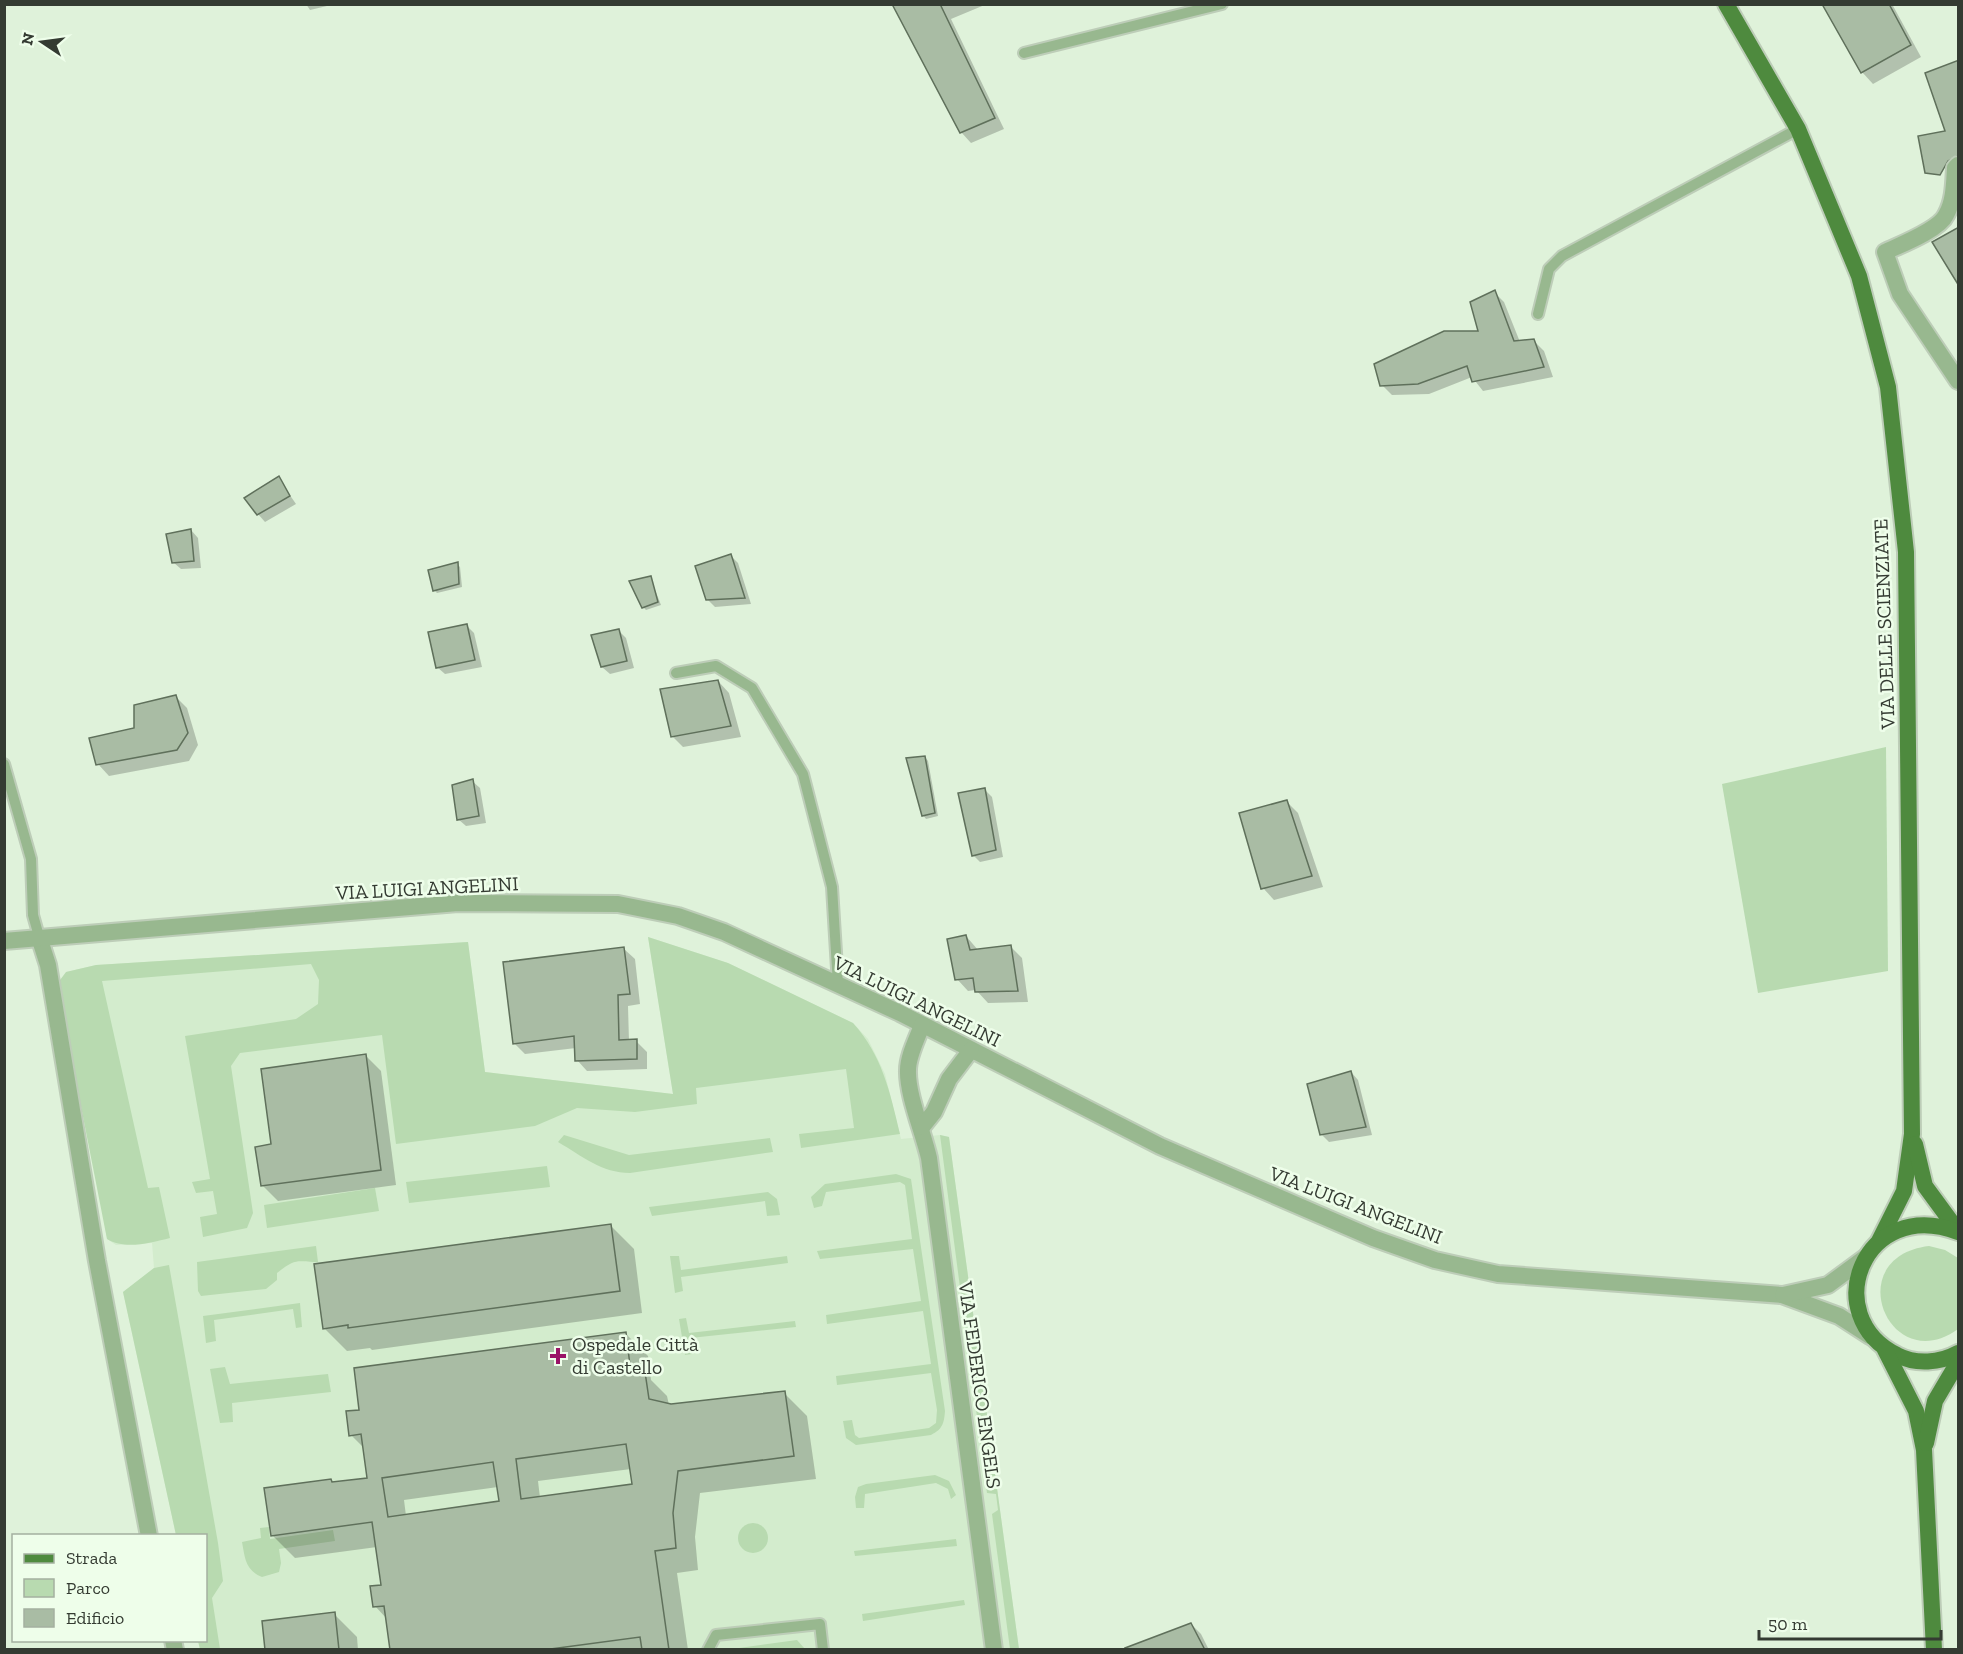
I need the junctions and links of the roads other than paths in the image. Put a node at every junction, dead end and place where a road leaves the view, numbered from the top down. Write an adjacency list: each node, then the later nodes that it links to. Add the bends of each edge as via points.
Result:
1 (1222, 4): 3 (lane)
2 (1726, 4): 4 (main road, VIA DELLE SCIENZIATE)
3 (1024, 53)
4 (1798, 129): 6 (lane, via 1562,256 1549,269); 16 (main road, VIA DELLE SCIENZIATE, via 1859,276 1888,387 1906,552)
5 (1959, 165): 7 (street, via 1955,168 1946,218 1885,252 1900,294)
6 (1538, 314)
7 (1959, 381)
8 (676, 674): 12 (lane, via 716,666 752,688 803,774 832,887)
9 (4, 764): 10 (lane, via 31,859 33,915)
10 (40, 940): 11 (street, VIA LUIGI ANGELINI); 12 (street, VIA LUIGI ANGELINI, via 458,903 618,904 678,916 724,932); 26 (street, via 48,965 96,1262)
11 (4, 941)
12 (838, 985): 13 (street, VIA LUIGI ANGELINI)
13 (922, 1025): 14 (street, VIA LUIGI ANGELINI); 15 (street, VIA FEDERICO ENGELS, via 908,1069 910,1094)
14 (971, 1050): 15 (street); 20 (street, VIA LUIGI ANGELINI, via 1160,1146 1373,1238 1435,1260 1498,1274)
15 (922, 1127): 29 (street, VIA FEDERICO ENGELS)
16 (1912, 1134): 17 (main road, VIA DELLE SCIENZIATE, via 1925,1186); 18 (main road, VIA DELLE SCIENZIATE, via 1904,1191)
17 (1959, 1232): 18 (main road, via 1940,1225 1918,1224)
18 (1879, 1241): 19 (main road)
19 (1866, 1257): 20 (street, VIA LUIGI ANGELINI, via 1828,1285); 21 (main road, via 1858,1276 1856,1297)
20 (1782, 1295): 21 (street, VIA LUIGI ANGELINI, via 1839,1316)
21 (1870, 1336): 22 (main road)
22 (1885, 1350): 23 (main road, via 1905,1359 1926,1362); 25 (main road, via 1916,1411)
23 (1959, 1353)
24 (1959, 1362): 25 (main road, via 1935,1401)
25 (1924, 1450): 30 (main road)
26 (148, 1534)
27 (708, 1650): 28 (lane, via 716,1635 820,1624)
28 (823, 1650)
29 (994, 1650)
30 (1934, 1650)

